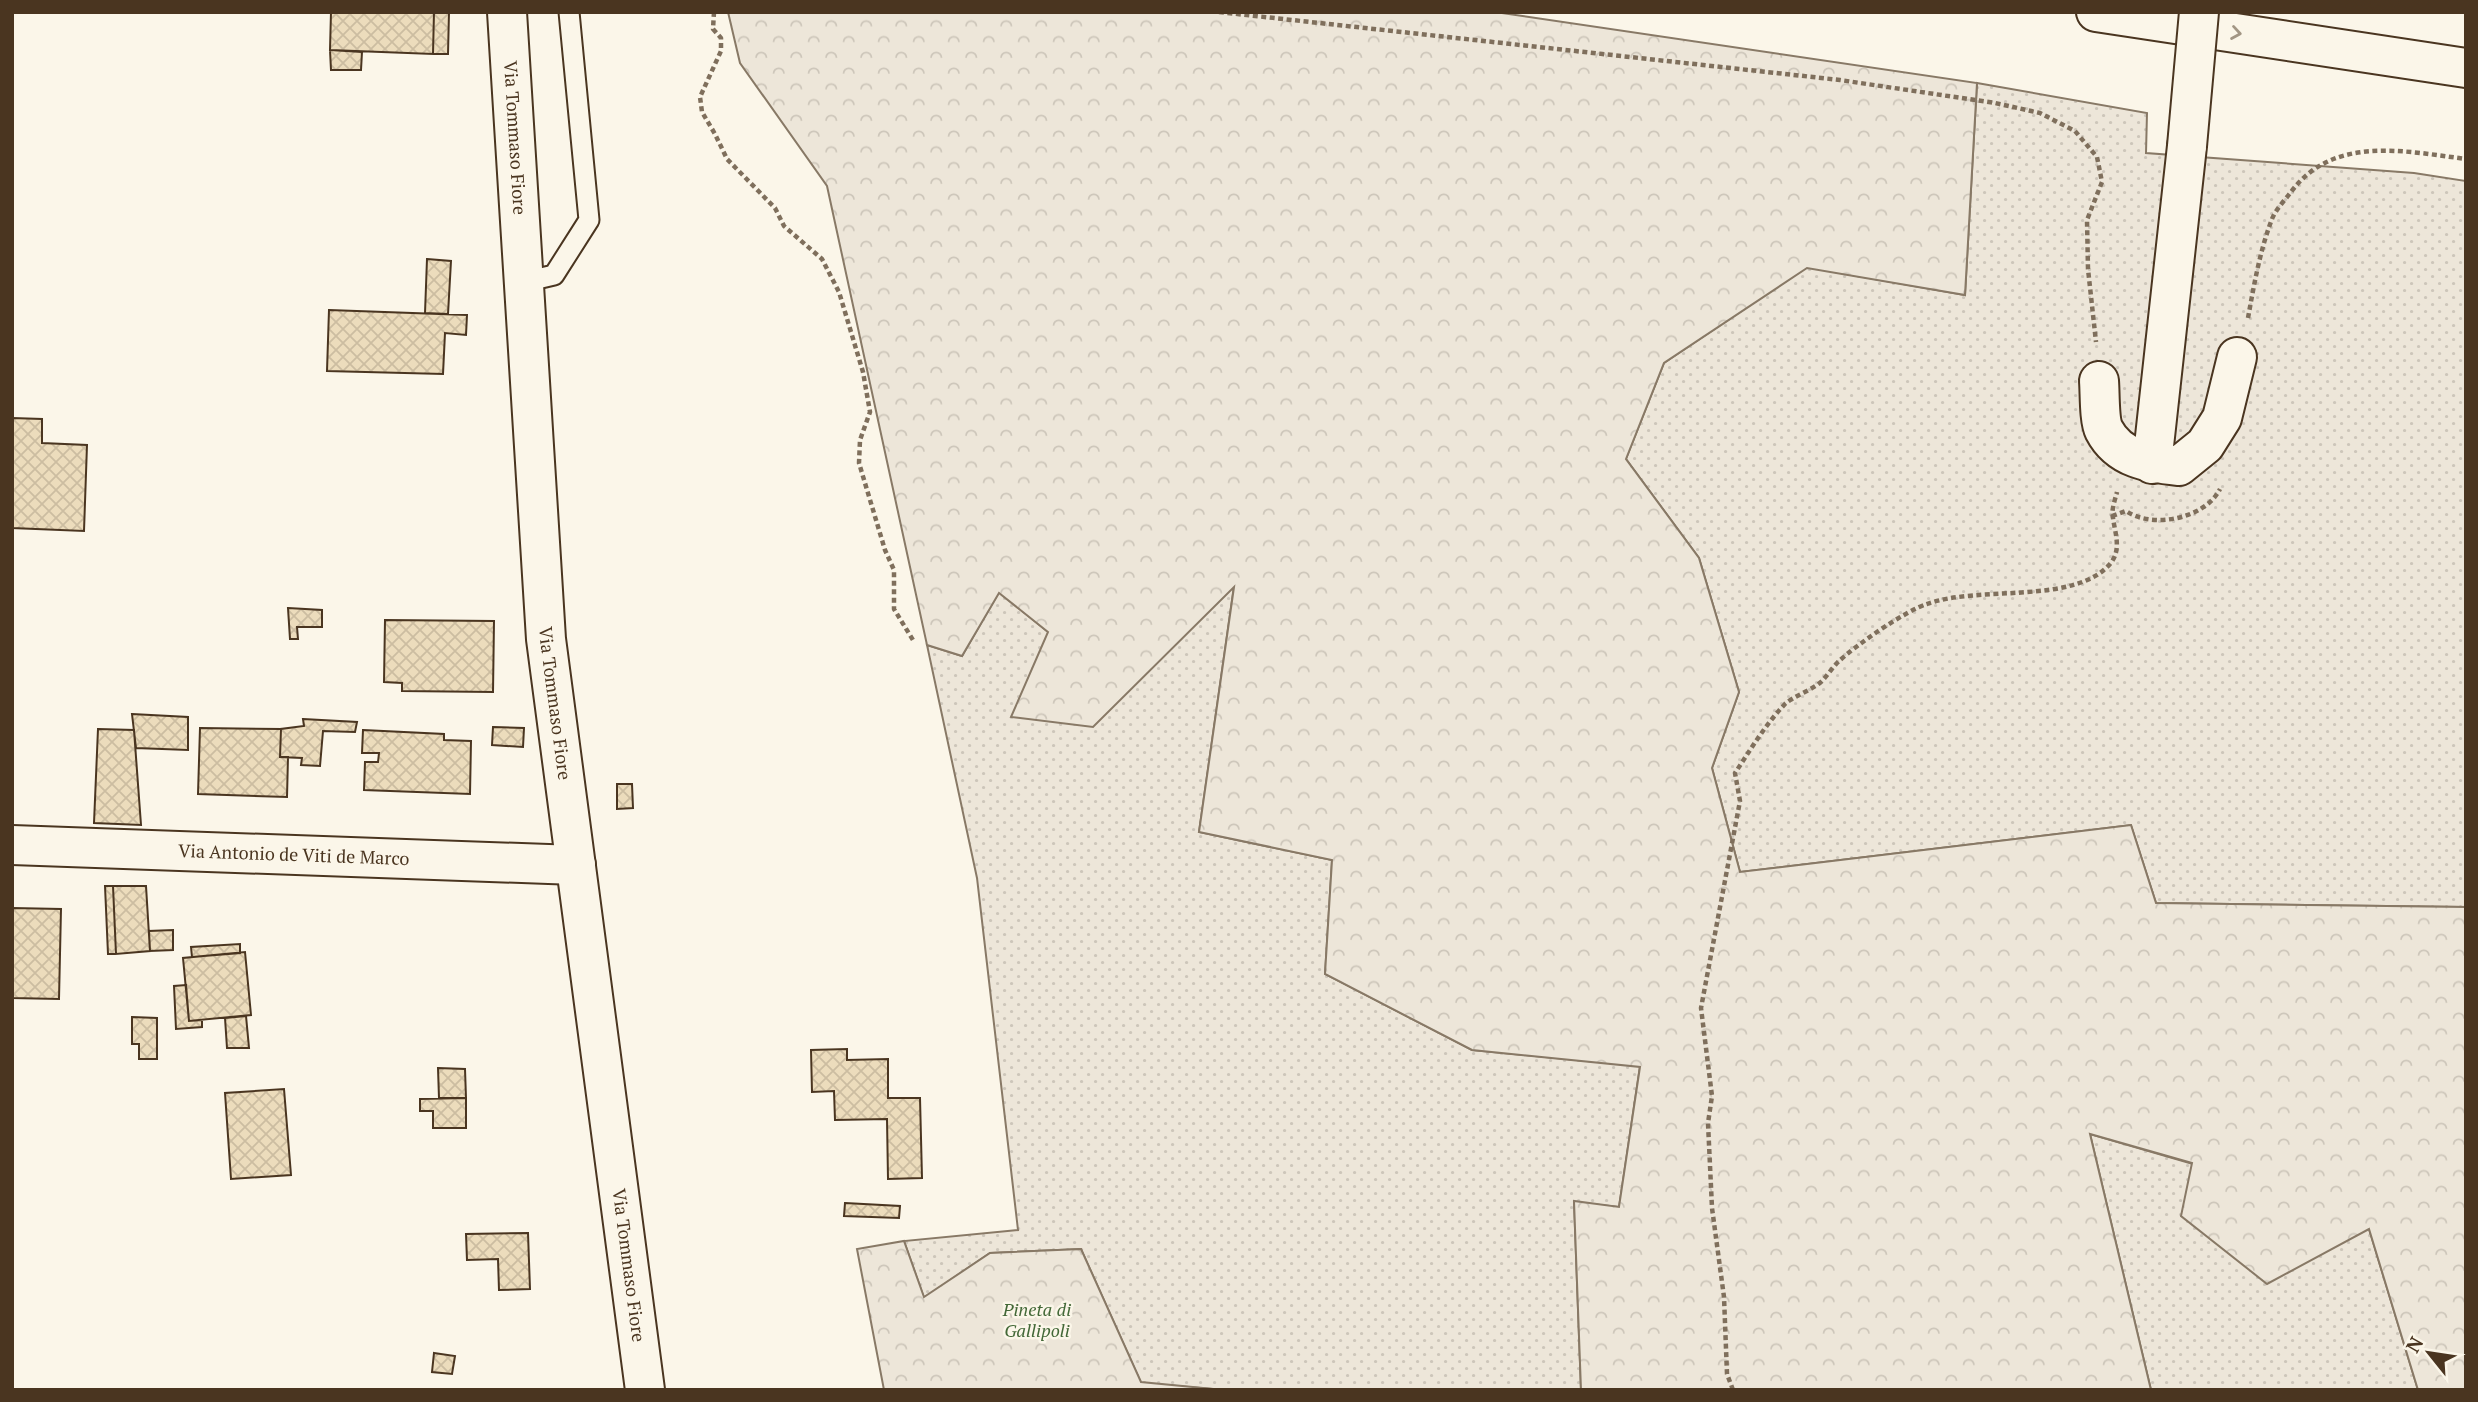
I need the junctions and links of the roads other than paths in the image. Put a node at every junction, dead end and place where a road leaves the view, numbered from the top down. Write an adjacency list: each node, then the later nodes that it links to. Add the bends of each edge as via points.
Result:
1 (507, 12): 6 (main road, Via Tommaso Fiore)
2 (569, 12): 6 (lane, via 589,220 554,275)
3 (2096, 12): 5 (main road, one-way to 5)
4 (2199, 12): 9 (main road, bridge, via 2187,146)
5 (2466, 68)
6 (524, 282): 11 (main road, Via Tommaso Fiore, via 546,639)
7 (2237, 357): 9 (main road, via 2221,418 2204,444 2179,466)
8 (2099, 381): 9 (main road, via 2103,429)
9 (2137, 458)
10 (12, 845): 11 (main road, Via Antonio de Viti de Marco)
11 (576, 865): 12 (main road, Via Tommaso Fiore)
12 (645, 1390)

